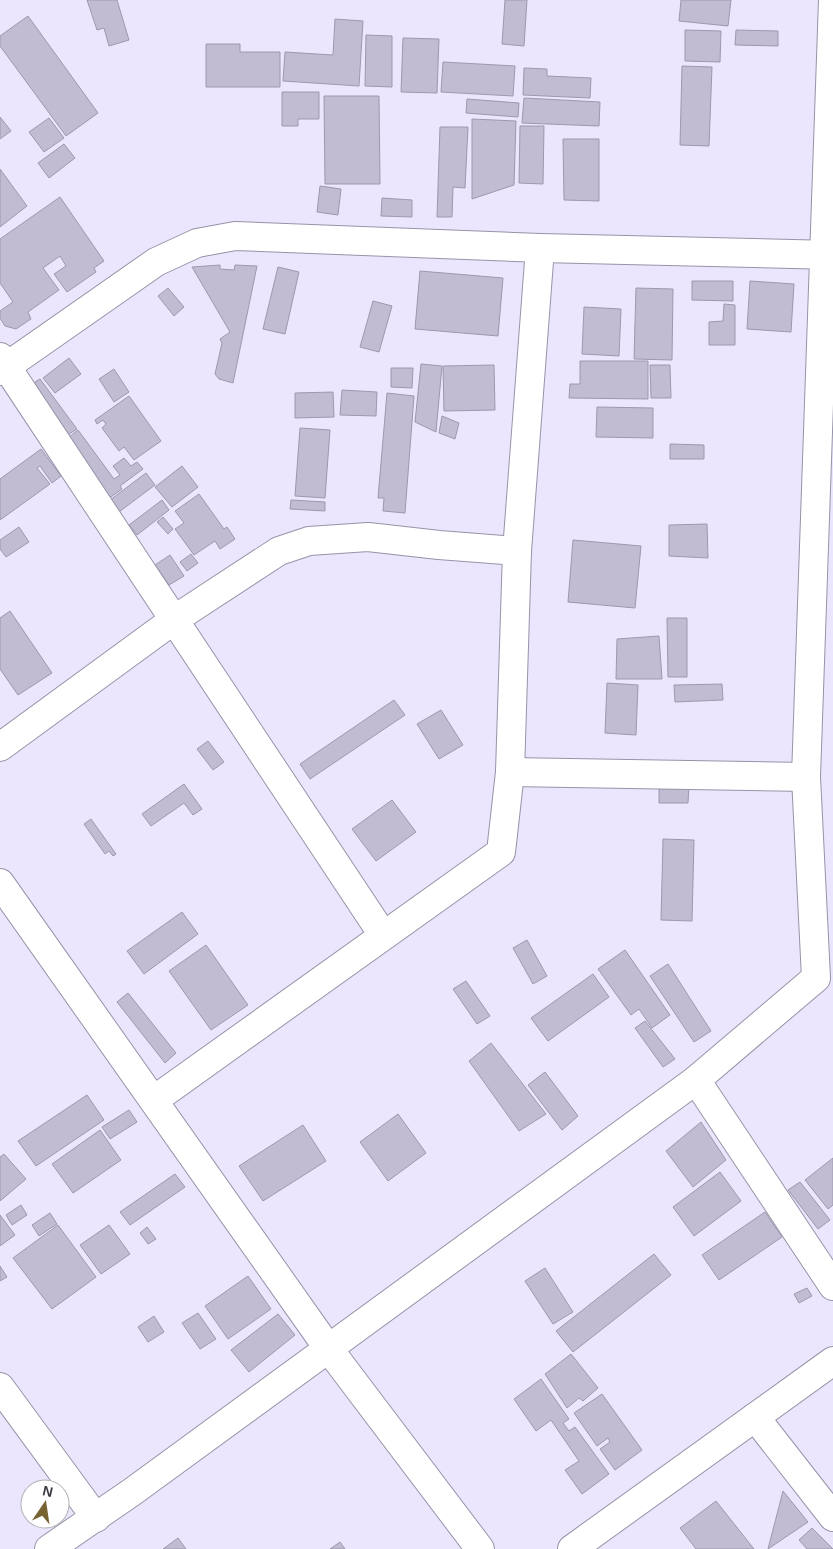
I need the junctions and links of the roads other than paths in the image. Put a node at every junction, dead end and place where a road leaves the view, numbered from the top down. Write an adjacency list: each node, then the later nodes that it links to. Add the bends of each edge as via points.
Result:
1 (832, 0): 3 (street)
2 (540, 248): 3 (street); 4 (street, via 235,236 197,243 156,262); 5 (street)
3 (828, 255): 9 (street)
4 (2, 365): 6 (street)
5 (517, 551): 6 (street, via 368,537 309,541 278,551); 8 (street)
6 (174, 619): 7 (street); 11 (street)
7 (0, 747)
8 (510, 772): 9 (street); 11 (street, via 500,854)
9 (806, 777): 12 (street, via 816,978)
10 (0, 883): 13 (street)
11 (383, 935): 13 (street)
12 (696, 1080): 14 (street); 15 (street)
13 (154, 1100): 15 (street)
14 (833, 1286)
15 (328, 1348): 20 (street); 22 (street)
16 (833, 1361): 18 (street)
17 (0, 1387): 20 (street)
18 (755, 1417): 19 (street); 23 (street)
19 (833, 1517)
20 (96, 1518): 21 (street)
21 (49, 1549)
22 (480, 1549)
23 (572, 1549)

